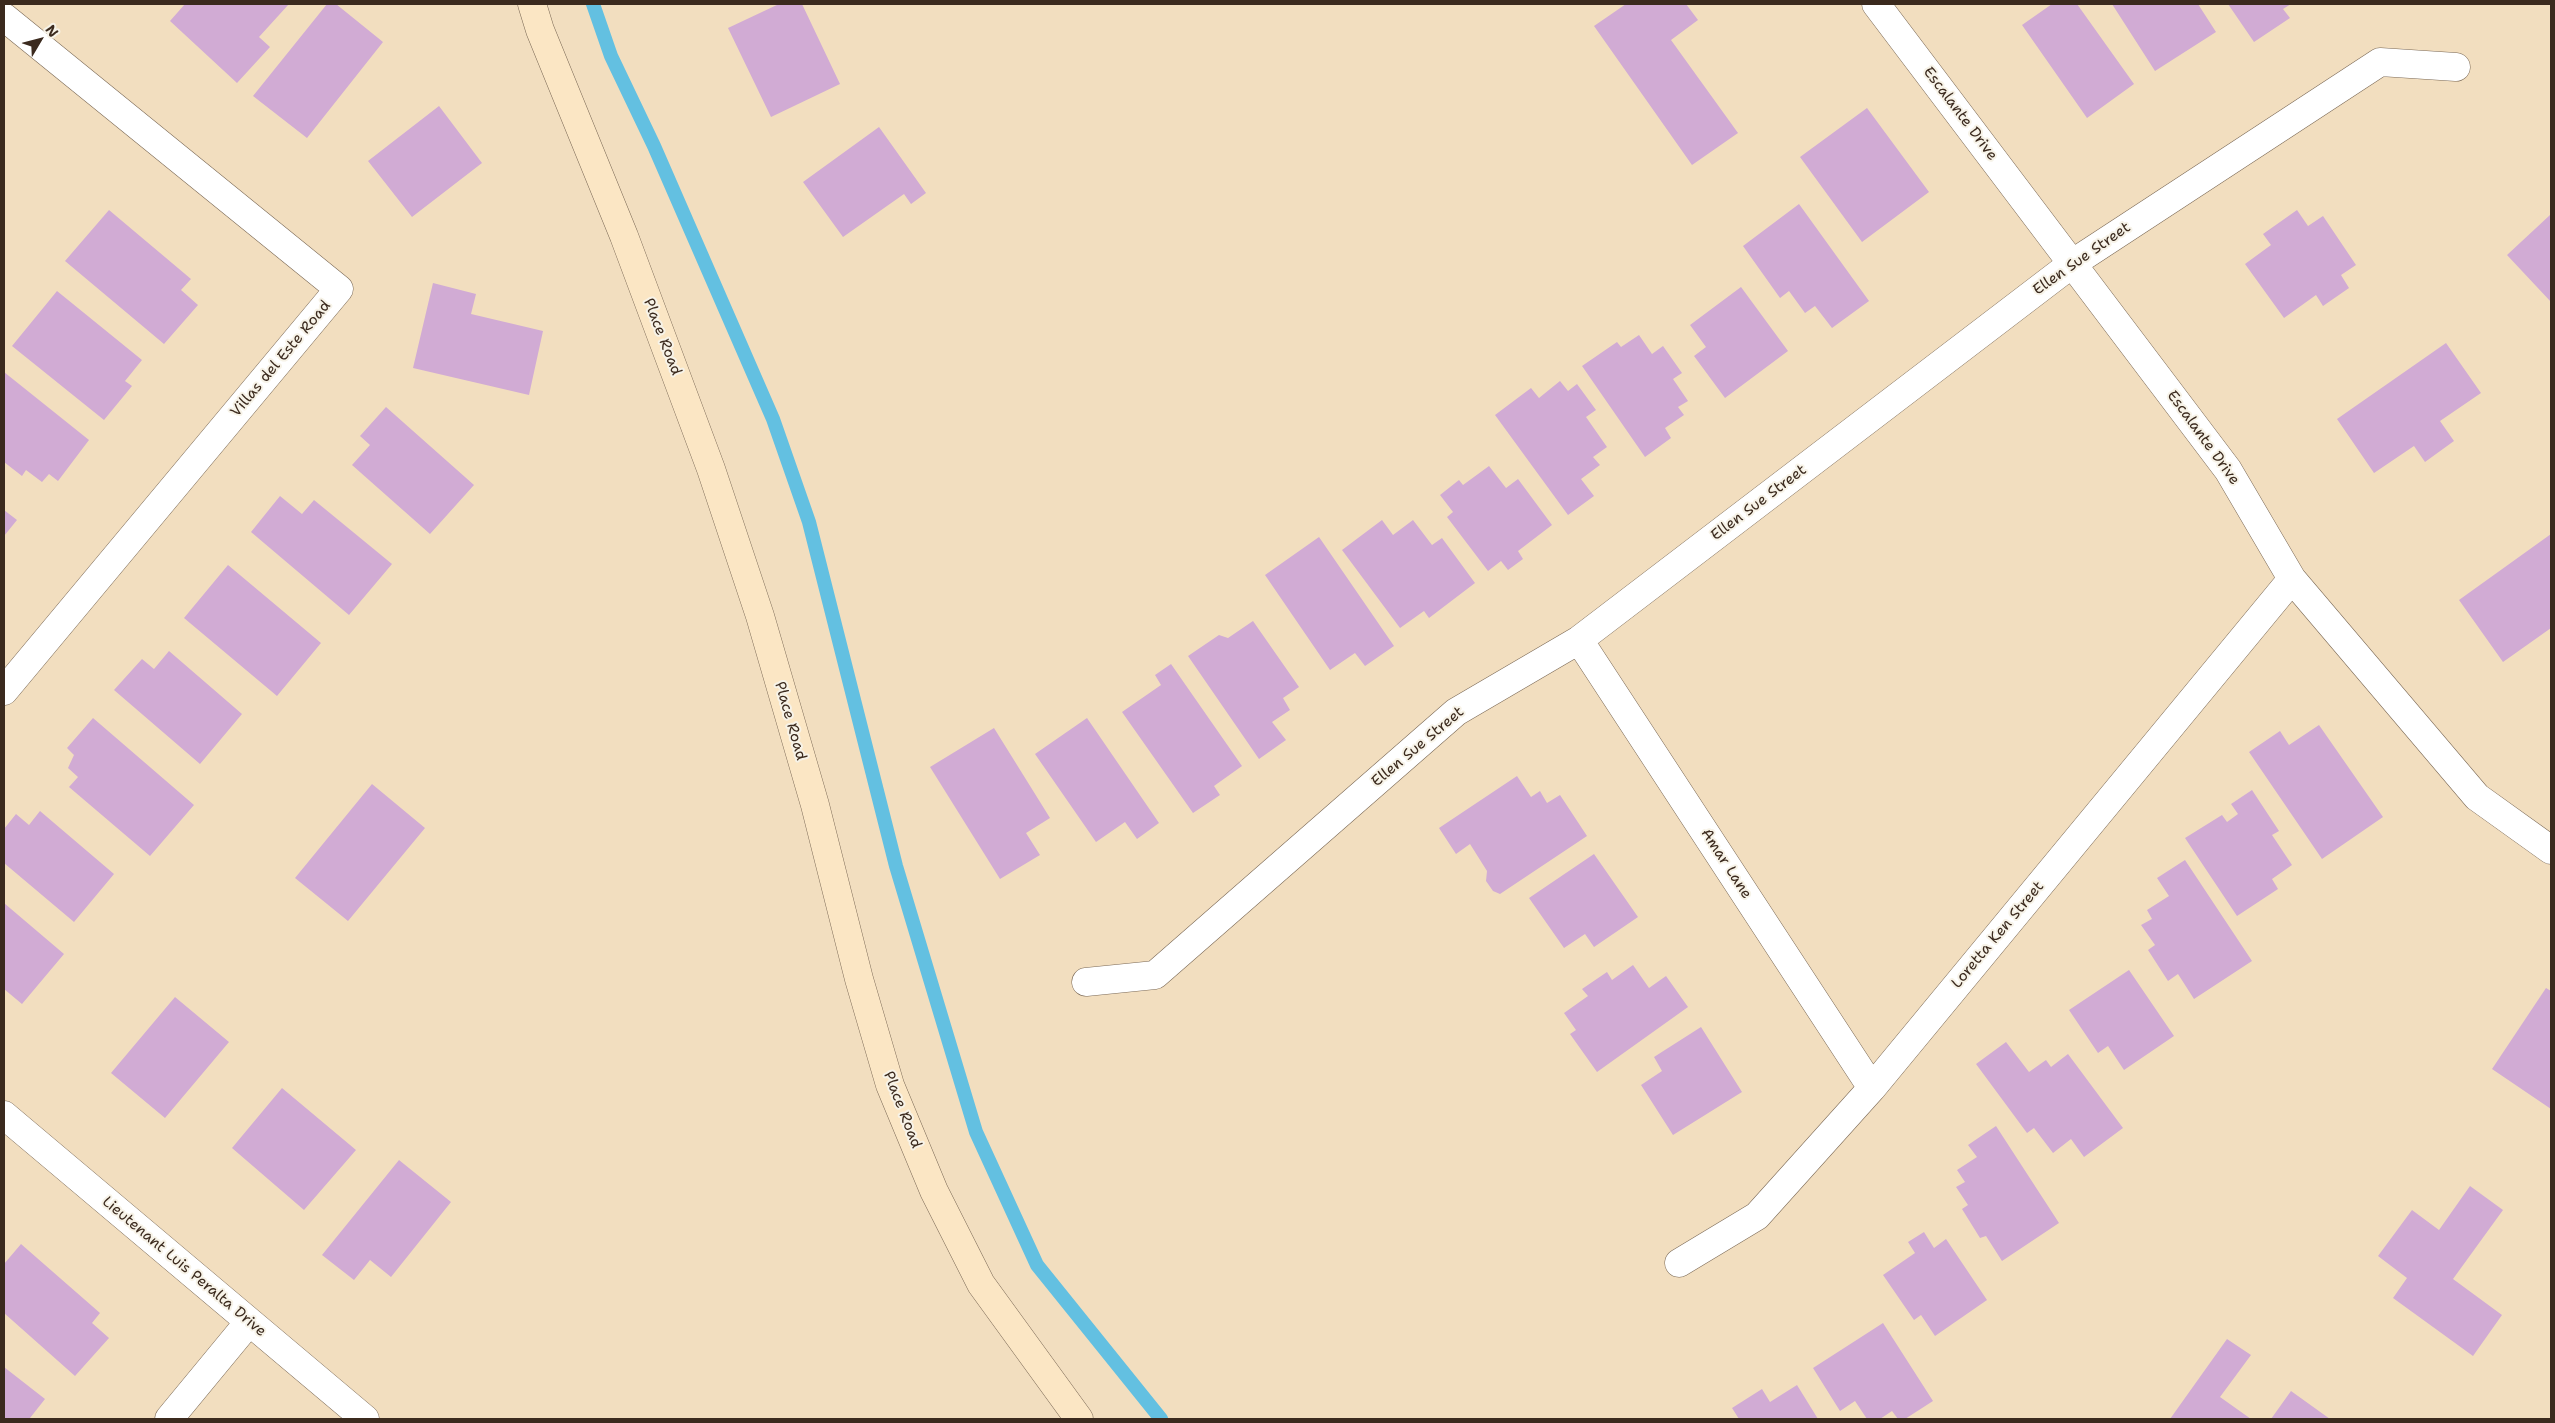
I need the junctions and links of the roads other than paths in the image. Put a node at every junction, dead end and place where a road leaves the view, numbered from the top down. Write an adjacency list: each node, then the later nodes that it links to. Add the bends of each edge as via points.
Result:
1 (532, 4): 17 (street, Place Road, via 712,469 779,682 890,1085 934,1191 981,1284)
2 (1876, 4): 5 (street, Escalante Drive)
3 (4, 17): 8 (street, Villas del Este Road, via 339,289)
4 (2456, 67): 5 (street, Ellen Sue Street, via 2380,62)
5 (2073, 263): 6 (street, Escalante Drive, via 2228,470); 7 (street, Ellen Sue Street)
6 (2292, 579): 9 (street, Escalante Drive, via 2477,797); 11 (street, Loretta Ken Street)
7 (1579, 640): 10 (street, Ellen Sue Street, via 1456,712 1155,975); 11 (street, Amar Lane)
8 (4, 691)
9 (2551, 850)
10 (1086, 982)
11 (1872, 1088): 13 (street, Loretta Ken Street, via 1758,1216)
12 (4, 1115): 14 (street, Lieutenant Luis Peralta Drive)
13 (1680, 1263)
14 (249, 1322): 15 (street); 16 (street, Lieutenant Luis Peralta Drive)
15 (169, 1419)
16 (365, 1419)
17 (1079, 1419)

